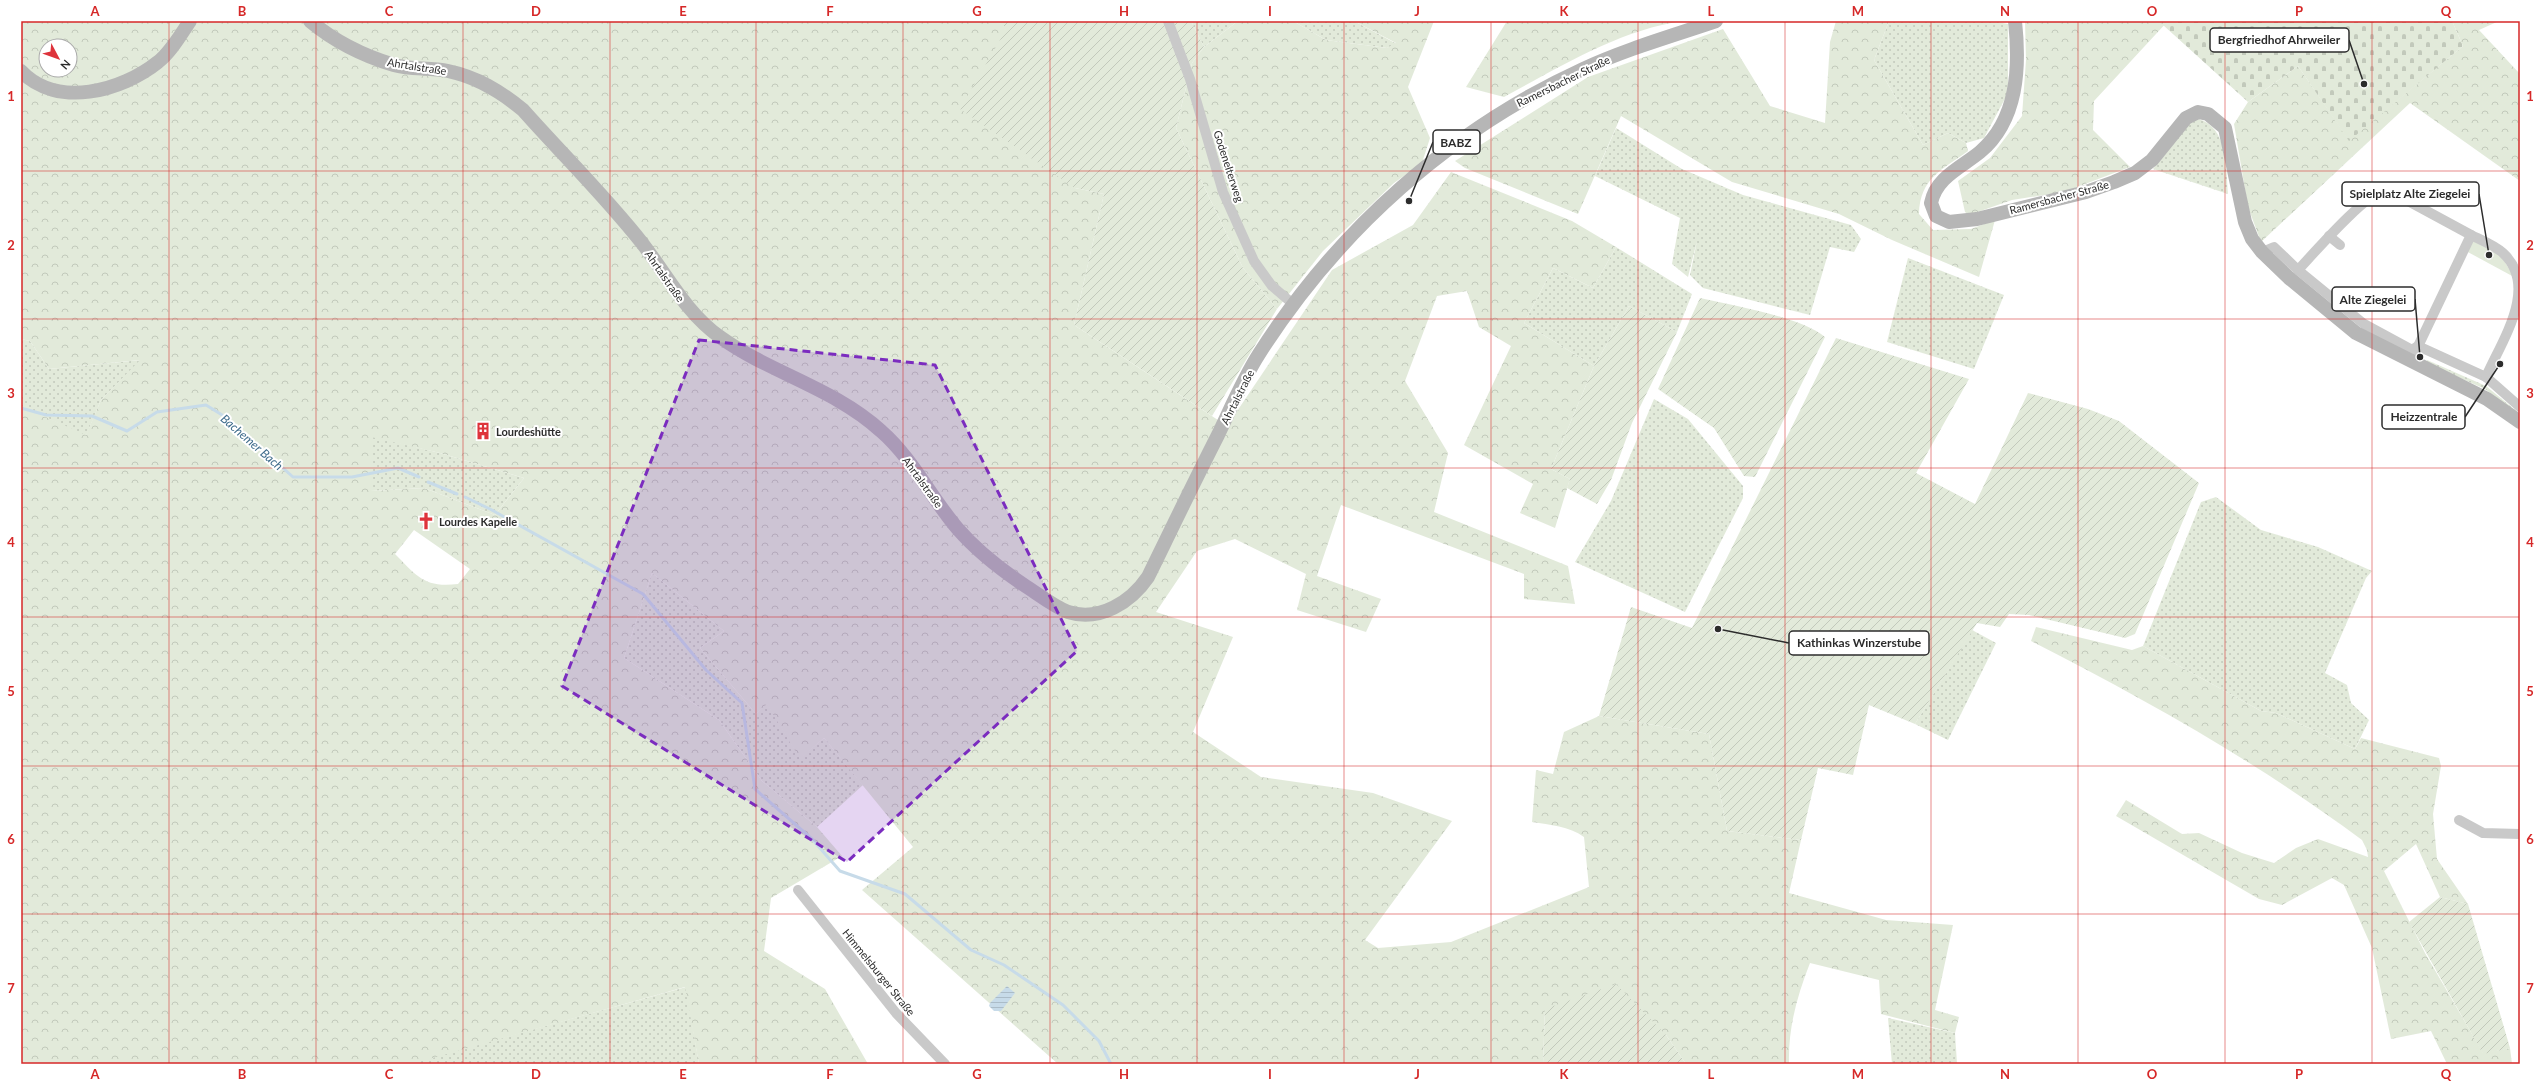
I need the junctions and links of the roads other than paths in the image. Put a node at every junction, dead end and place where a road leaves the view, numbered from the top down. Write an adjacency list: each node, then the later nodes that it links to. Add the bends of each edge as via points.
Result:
1 (190, 21): 6 (main road, via 159,61 131,78 107,88 82,93 52,90)
2 (310, 21): 13 (main road, Ahrtalstraße, via 324,33 377,59 395,65 448,71 484,82 503,94 523,110 642,243 687,306 702,322 720,337 751,356 809,384 881,430 899,448 946,515 970,543 1015,579 1068,612 1083,614 1107,611 1139,590 1148,577 1240,388 1258,355)
3 (1168, 21): 13 (street, Godenelterweg, via 1190,79 1223,192 1254,261 1272,286)
4 (1716, 21): 7 (main road, Ramersbacher Straße, via 1631,49 1576,72 1517,102)
5 (2015, 21): 11 (main road, Ramersbacher Straße, via 2018,63 2010,110 1994,138 1942,180 1931,203 1936,216 1949,222 1977,219 2086,192 2114,182 2135,173 2152,160 2186,118 2198,112 2217,119 2225,128 2246,222 2252,239)
6 (21, 71)
7 (1424, 168): 13 (main road, Ahrtalstraße, via 1349,237)
8 (2471, 234): 9 (street, via 2386,189 2370,198); 14 (street); 16 (street, via 2509,259 2517,277 2518,302 2503,350)
9 (2329, 236): 10 (street); 12 (street)
10 (2340, 245)
11 (2262, 252): 12 (street, via 2274,247); 15 (main road, Ramersbacher Straße, via 2289,278 2356,333)
12 (2298, 270): 14 (street, via 2364,324 2412,350)
13 (1293, 304)
14 (2418, 346): 15 (street); 16 (street)
15 (2411, 360): 18 (main road, Ramersbacher Straße, via 2487,399)
16 (2486, 377): 17 (street)
17 (2520, 407)
18 (2520, 422)
19 (2459, 820): 20 (street, via 2483,833)
20 (2520, 834)
21 (798, 890): 22 (street, Himmelsburger Straße, via 896,1013)
22 (945, 1064)

